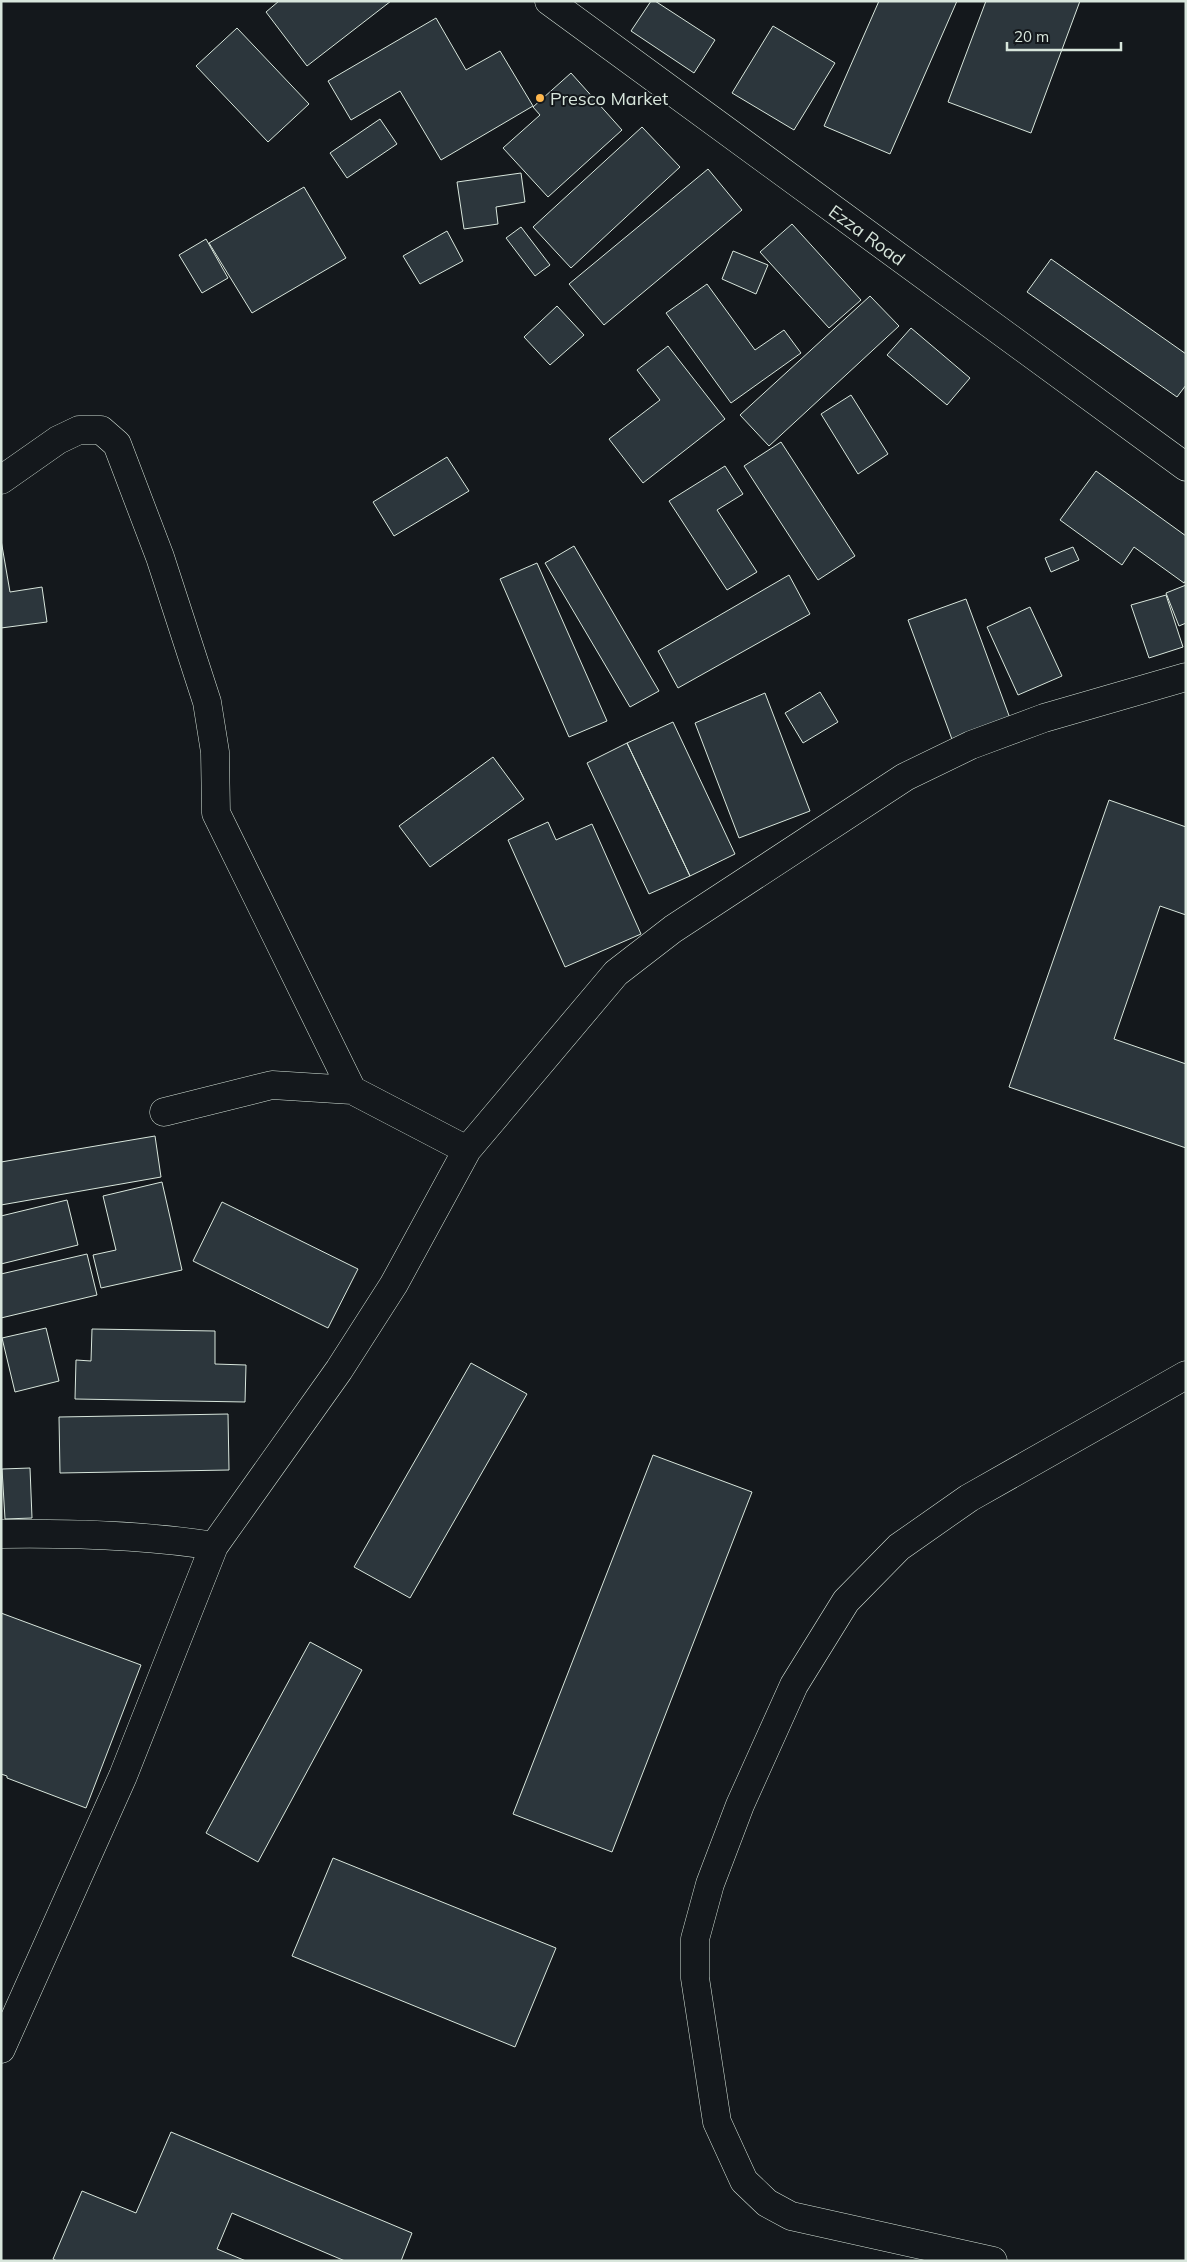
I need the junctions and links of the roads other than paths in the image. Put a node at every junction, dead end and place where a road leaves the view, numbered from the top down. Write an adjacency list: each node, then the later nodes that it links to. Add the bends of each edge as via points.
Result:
1 (549, 1): 2 (street, Ezza Road)
2 (1186, 467)
3 (1, 480): 5 (street, via 58,440 79,430 101,430 117,444 160,557 207,702 215,752 216,813)
4 (1186, 677): 7 (street, via 1044,718 971,745 905,777 673,929 616,973)
5 (352, 1090): 6 (street, via 272,1085); 7 (street)
6 (164, 1112)
7 (467, 1150): 10 (street, via 394,1284 339,1370)
8 (1186, 1375): 12 (street, via 969,1498 899,1547 846,1601 794,1685 740,1805 710,1884 695,1939 695,1978 716,2122 744,2181 767,2203 791,2216)
9 (1, 1534): 10 (street, via 55,1533 174,1540)
10 (214, 1546): 11 (street, via 123,1776)
11 (1, 2049)
12 (993, 2261)

